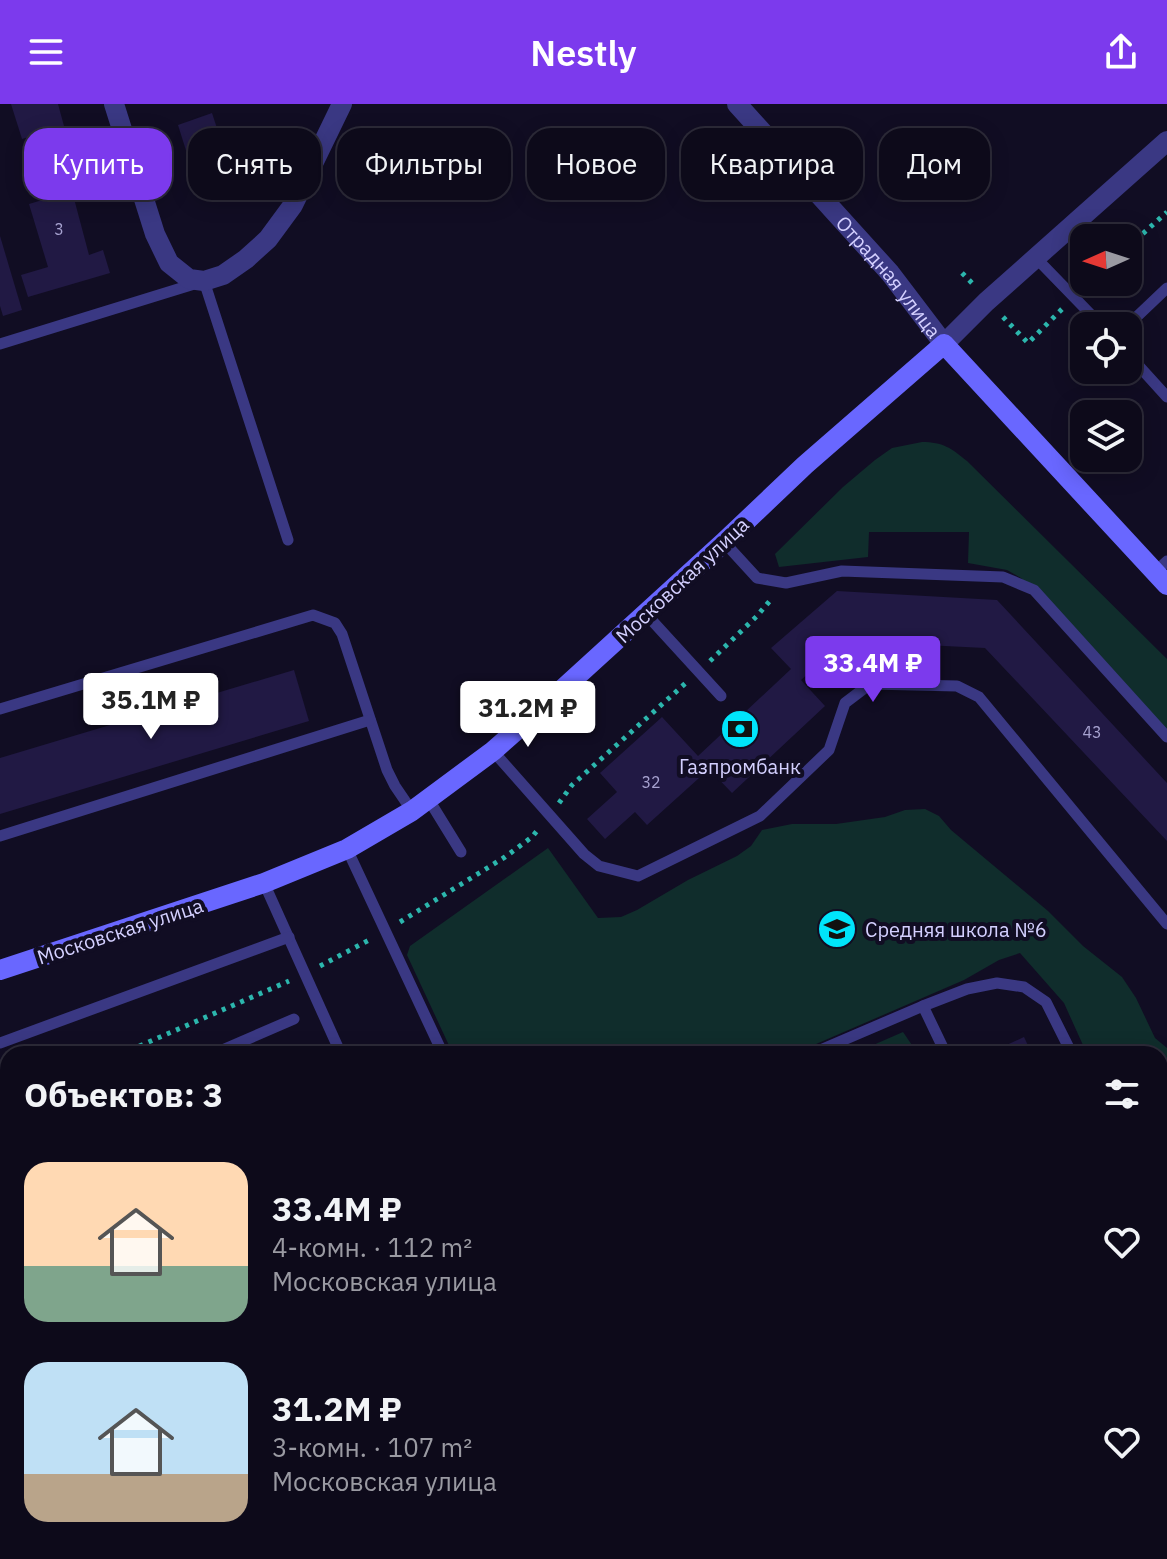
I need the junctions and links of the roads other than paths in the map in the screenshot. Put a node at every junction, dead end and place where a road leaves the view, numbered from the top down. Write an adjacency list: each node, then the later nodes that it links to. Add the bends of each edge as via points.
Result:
1 (114, 104): 6 (street, via 155,234 169,263)
2 (342, 104): 6 (street, via 293,205 268,239 223,275)
3 (737, 104): 11 (street, Отрадная улица, via 890,273)
4 (1167, 141): 5 (street, Московская улица)
5 (1036, 258): 8 (lane); 11 (street, Московская улица)
6 (196, 280): 10 (lane); 14 (lane)
7 (1167, 288): 9 (lane)
8 (1089, 312)
9 (1142, 312)
10 (0, 344)
11 (944, 344): 15 (main road, Московская улица); 16 (main road)
12 (1142, 369): 13 (lane)
13 (1167, 397)
14 (288, 540)
15 (724, 542): 17 (main road, Московская улица); 21 (lane, via 757,578 786,583 842,571 1003,577 1034,590)
16 (1163, 573)
17 (646, 614): 18 (lane); 22 (main road, Московская улица)
18 (721, 696)
19 (0, 709): 20 (lane, via 313,615 335,623 342,634)
20 (370, 720): 23 (lane, via 395,786); 24 (lane)
21 (1167, 737)
22 (493, 751): 23 (main road, Московская улица); 28 (lane, via 584,854 599,866 638,876 760,816 829,750 845,703 870,684 957,686 979,697)
23 (421, 806): 25 (main road, Московская улица); 26 (lane)
24 (0, 836)
25 (347, 849): 27 (main road, Московская улица); 36 (lane)
26 (461, 852)
27 (264, 883): 29 (lane); 30 (main road, Московская улица)
28 (1167, 924)
29 (289, 937): 33 (lane); 35 (lane)
30 (0, 970)
31 (923, 1006): 37 (lane); 38 (lane); 39 (lane, via 997,983 1024,987 1046,1002)
32 (294, 1019): 34 (lane)
33 (0, 1043)
34 (232, 1046)
35 (337, 1046)
36 (439, 1046)
37 (830, 1046)
38 (942, 1046)
39 (1068, 1046)

